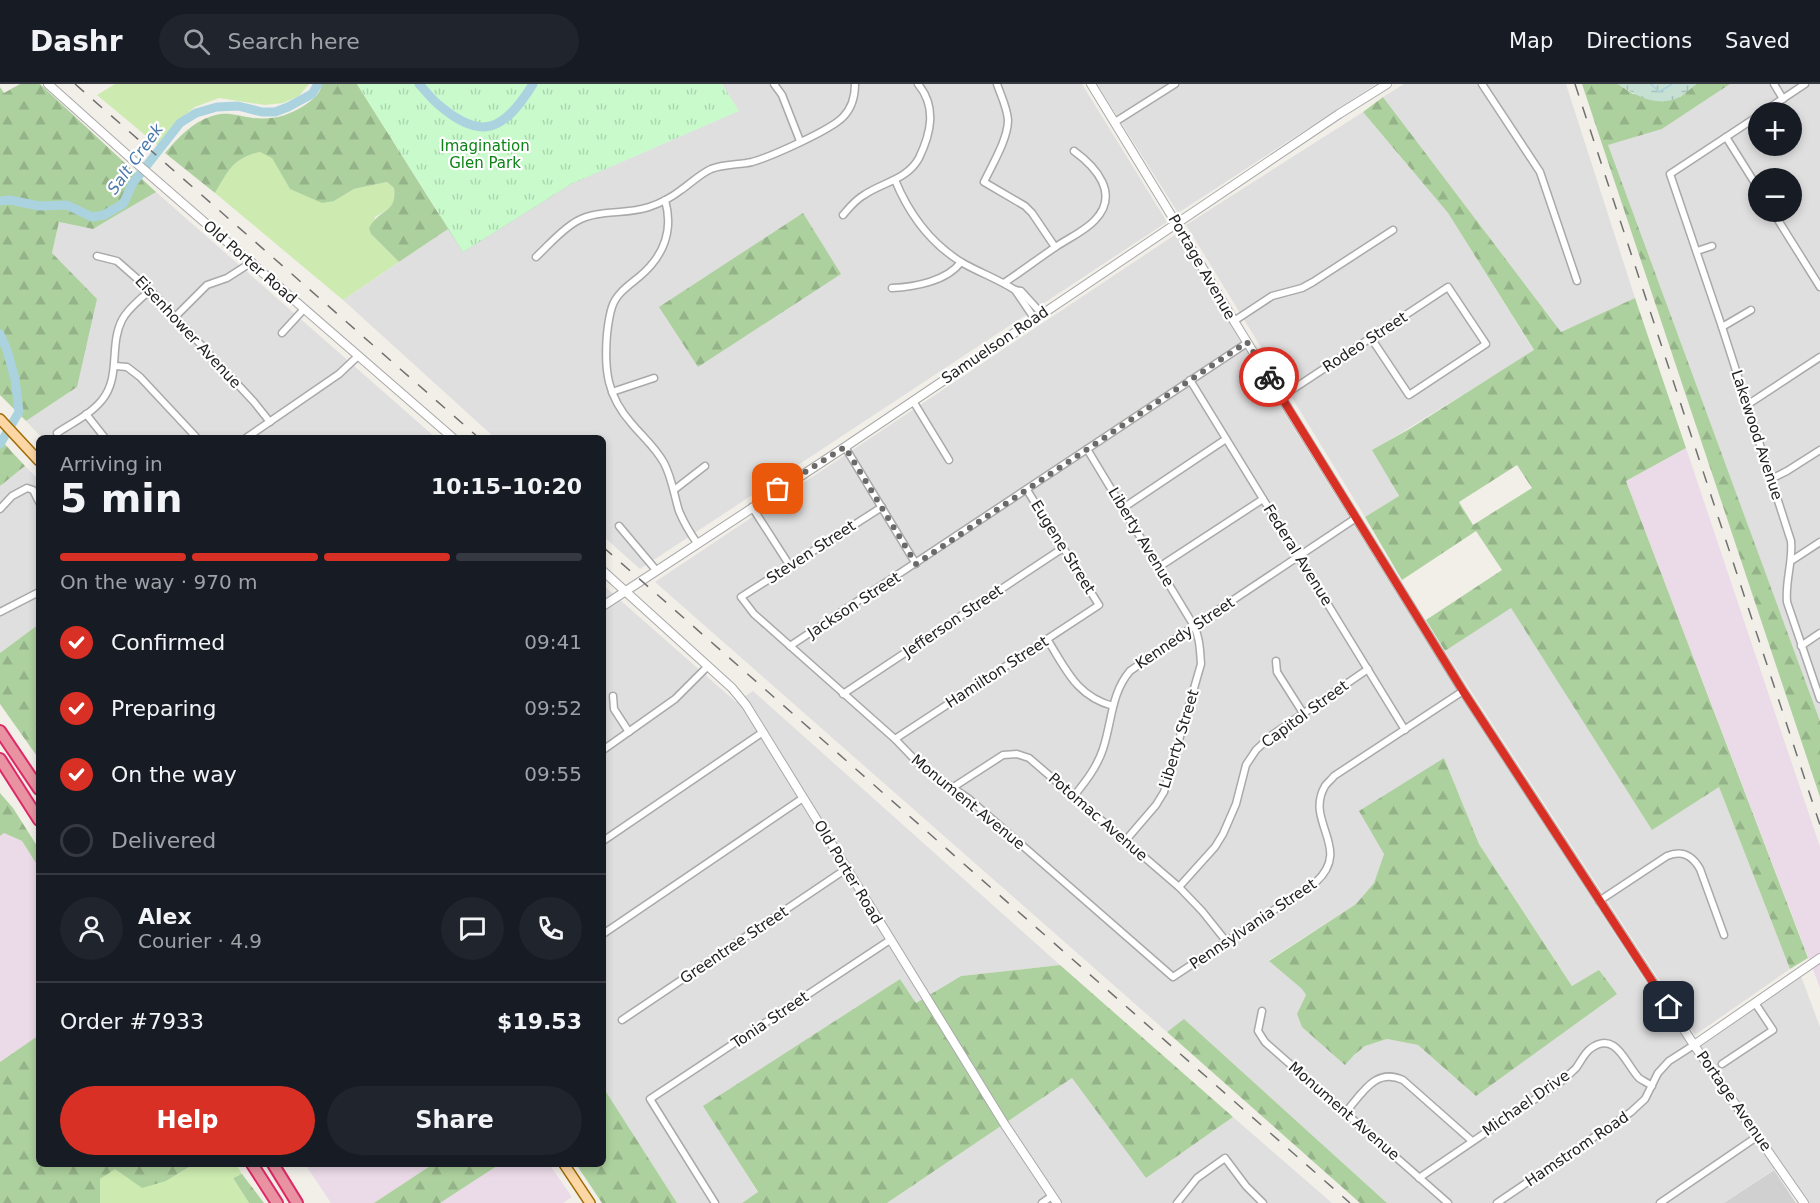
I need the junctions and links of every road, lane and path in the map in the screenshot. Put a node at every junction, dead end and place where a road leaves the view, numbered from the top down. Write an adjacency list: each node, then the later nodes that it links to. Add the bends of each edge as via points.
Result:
1 (48, 84): 32 (street, Old Porter Road)
2 (774, 84): 17 (street)
3 (855, 84): 17 (street, via 854,99 842,118)
4 (918, 84): 20 (street, via 929,103 930,126 916,164)
5 (997, 84): 27 (street, via 1008,122 984,182 1025,206)
6 (1091, 84): 14 (street, Portage Avenue)
7 (1175, 84): 14 (street)
8 (1387, 84): 24 (street, Samuelson Road)
9 (1482, 84): 33 (street, via 1540,172)
10 (1774, 84): 12 (street)
11 (1805, 84): 12 (street)
12 (1783, 99): 13 (street)
13 (1778, 102)
14 (1115, 122): 24 (street, Portage Avenue)
15 (1748, 123): 16 (street)
16 (1726, 137): 19 (street); 28 (street, Lakewood Avenue, via 1670,174)
17 (800, 141): 21 (street, via 752,162 713,168)
18 (1074, 151): 27 (street, via 1101,178 1106,196 1096,219)
19 (1748, 172)
20 (895, 180): 22 (street, via 864,194); 31 (street, via 920,226)
21 (665, 201): 30 (street, via 631,212 586,217 568,227); 52 (street, via 669,226 664,247 646,271 614,300 609,316 605,359)
22 (843, 215)
23 (1779, 222): 35 (street)
24 (1176, 223): 41 (street, Samuelson Road); 42 (street, Portage Avenue)
25 (1393, 230): 42 (street, via 1313,282 1272,296)
26 (1712, 246): 28 (street)
27 (1055, 247): 34 (street)
28 (1697, 251): 43 (street, Lakewood Avenue)
29 (97, 256): 37 (street, Eisenhower Avenue, via 117,261)
30 (536, 257)
31 (961, 261): 34 (street); 36 (street, via 955,270 942,276)
32 (252, 262): 38 (street, Old Porter Road); 40 (street, via 207,285)
33 (1577, 282)
34 (1004, 283): 41 (street, via 1021,291)
35 (1820, 287)
36 (892, 288)
37 (150, 290): 40 (street, Eisenhower Avenue); 49 (street, via 121,322)
38 (304, 309): 44 (street); 47 (street, Old Porter Road)
39 (1751, 310): 43 (street)
40 (176, 316): 58 (street, Eisenhower Avenue)
41 (1037, 316): 54 (street, Samuelson Road)
42 (1234, 321): 46 (street, Portage Avenue)
43 (1722, 327): 55 (street, Lakewood Avenue)
44 (282, 333)
45 (1371, 338): 45 (street, Rodeo Street, via 1409,395 1486,345 1448,287); 53 (street, Rodeo Street)
46 (1247, 342): 51 (street, Jackson Street); 53 (street, Portage Avenue)
47 (358, 356): 58 (street); 63 (street, Old Porter Road)
48 (1820, 357): 55 (street)
49 (115, 366): 56 (street, via 108,392); 61 (street, via 134,372)
50 (654, 378): 52 (street)
51 (1190, 380): 64 (street, Federal Avenue); 66 (street, Jackson Street)
52 (612, 392): 72 (street, via 664,463)
53 (1281, 397): 80 (street, Portage Avenue)
54 (913, 401): 65 (street, Samuelson Road); 69 (street)
55 (1748, 405): 71 (street, Lakewood Avenue)
56 (86, 414): 59 (street); 60 (street)
57 (0, 419): 68 (main road)
58 (270, 422): 62 (street)
59 (57, 433)
60 (103, 435)
61 (194, 435)
62 (257, 435)
63 (450, 435)
64 (1226, 439): 75 (street, Federal Avenue); 78 (street)
65 (845, 447): 76 (street, Samuelson Road); 77 (street)
66 (1087, 449): 73 (street, Jackson Street); 78 (street, Liberty Avenue)
67 (1820, 450): 71 (street)
68 (36, 458)
69 (949, 460)
70 (705, 466): 72 (street)
71 (1771, 479): 86 (street, Lakewood Avenue, via 1791,541)
72 (674, 490): 83 (street, via 684,522)
73 (1027, 490): 84 (street, Eugene Street); 87 (street, Jackson Street)
74 (36, 491): 79 (street, via 23,489)
75 (1263, 499): 85 (street, Federal Avenue); 89 (street)
76 (752, 507): 83 (street, Samuelson Road); 88 (street)
77 (882, 507): 87 (street); 88 (street, Steven Street)
78 (1124, 508): 89 (street, Liberty Avenue)
79 (0, 509)
80 (1356, 518): 85 (street, Kennedy Street); 106 (street, Portage Avenue)
81 (620, 526): 90 (street)
82 (1820, 542): 86 (street)
83 (697, 543): 90 (street, Samuelson Road)
84 (1063, 548): 96 (street, Eugene Street); 107 (street, Jefferson Street)
85 (1299, 557): 98 (street, Kennedy Street); 105 (street, Federal Avenue)
86 (1791, 561): 102 (street, Lakewood Avenue, via 1787,602)
87 (916, 564): 101 (street, Jackson Street)
88 (790, 566): 94 (street, Steven Street)
89 (1160, 567): 98 (street, Liberty Avenue)
90 (656, 570): 92 (street, Samuelson Road)
91 (606, 575): 92 (street, Old Porter Road)
92 (625, 591): 95 (street, Samuelson Road); 104 (street, Old Porter Road)
93 (36, 594): 97 (street)
94 (741, 597): 101 (street, Monument Avenue)
95 (606, 604)
96 (1100, 605): 100 (street, Hamilton Street)
97 (0, 612)
98 (1194, 626): 110 (street, Kennedy Street, via 1130,671); 125 (street, Liberty Street, via 1201,664 1164,792)
99 (1820, 633): 102 (street)
100 (1047, 639): 110 (street, via 1079,687 1088,696); 116 (street, Hamilton Street)
101 (790, 646): 107 (street, Monument Avenue)
102 (1801, 646): 109 (street, Lakewood Avenue)
103 (1276, 661): 111 (street, via 1277,672)
104 (707, 667): 114 (street, via 675,699); 115 (street, Old Porter Road, via 732,688)
105 (1368, 669): 111 (street, Capitol Street); 113 (street, Federal Avenue)
106 (1463, 691): 113 (street, Pennsylvania Street); 128 (street, Portage Avenue)
107 (843, 694): 116 (street, Monument Avenue)
108 (612, 696): 114 (street, via 614,709)
109 (1820, 699)
110 (1113, 706): 121 (street, Kennedy Street, via 1103,749)
111 (1303, 714): 127 (street, Capitol Street, via 1272,735 1250,758 1223,834)
112 (0, 730): 119 (highway)
113 (1405, 730): 132 (street, Pennsylvania Street, via 1334,776 1325,787 1320,815 1331,859 1322,877)
114 (629, 732): 117 (street)
115 (763, 732): 122 (street, Old Porter Road); 124 (street)
116 (895, 739): 120 (street, Monument Avenue, via 920,765)
117 (606, 748)
118 (0, 759): 123 (highway)
119 (36, 784)
120 (952, 788): 121 (street, Potomac Avenue, via 1003,755 1017,754 1029,758); 134 (street, Monument Avenue)
121 (1074, 796): 125 (street, Potomac Avenue)
122 (804, 798): 126 (street, Old Porter Road); 129 (street)
123 (36, 815)
124 (606, 839)
125 (1126, 840): 127 (street, Potomac Avenue)
126 (846, 869): 131 (street, Old Porter Road); 137 (street, Greentree Street)
127 (1179, 887): 132 (street, Potomac Avenue)
128 (1599, 901): 130 (street, via 1667,856 1682,853 1689,855 1700,869); 138 (street, Portage Avenue)
129 (606, 932)
130 (1724, 935)
131 (890, 940): 148 (street, Old Porter Road); 152 (street, Tonia Street, via 650,1100)
132 (1226, 941): 134 (street, Pennsylvania Street)
133 (1820, 958): 135 (street, Hamstrom Road)
134 (1173, 977)
135 (1755, 1003): 138 (street, Hamstrom Road); 139 (street, via 1773,1030)
136 (1262, 1011): 141 (street, Monument Avenue, via 1260,1037)
137 (622, 1020)
138 (1694, 1045): 140 (street, Hamstrom Road, via 1669,1061); 142 (street, Portage Avenue)
139 (1722, 1064)
140 (1652, 1086): 143 (street, Michael Drive, via 1640,1078 1613,1045 1593,1046 1566,1078); 157 (street, Hamstrom Road, via 1631,1112)
141 (1345, 1113): 143 (street, via 1375,1080 1393,1076 1403,1080); 147 (street, Monument Avenue)
142 (1758, 1136): 158 (street); 159 (street, Portage Avenue)
143 (1472, 1141): 147 (street, Michael Drive)
144 (254, 1167): 149 (highway)
145 (275, 1167): 150 (highway)
146 (566, 1167): 151 (main road)
147 (1419, 1178): 156 (street, Monument Avenue)
148 (1054, 1200): 153 (street)
149 (276, 1203)
150 (297, 1203)
151 (590, 1203)
152 (715, 1203)
153 (1042, 1203)
154 (1177, 1203): 155 (street, via 1197,1178 1225,1158)
155 (1263, 1203)
156 (1448, 1203)
157 (1497, 1203)
158 (1660, 1203)
159 (1804, 1203)

